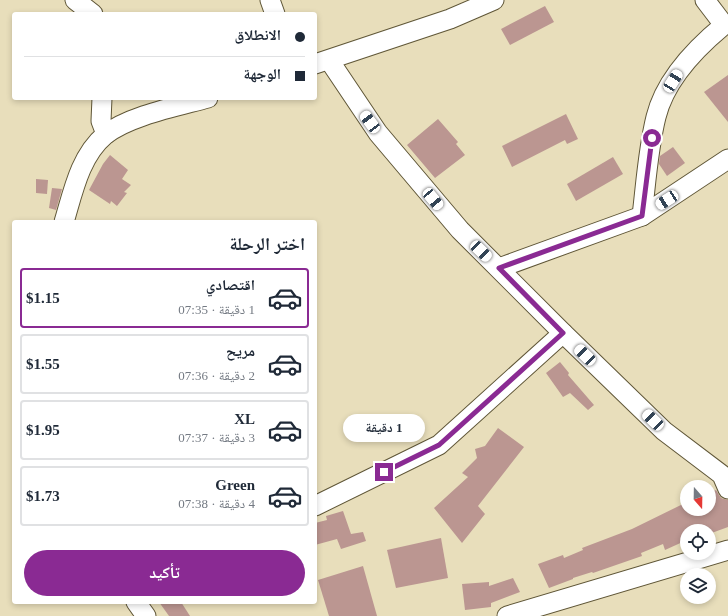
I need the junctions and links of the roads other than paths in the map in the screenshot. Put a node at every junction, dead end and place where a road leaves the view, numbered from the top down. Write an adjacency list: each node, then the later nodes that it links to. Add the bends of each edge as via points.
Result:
1 (75, 0): 5 (street)
2 (270, 0): 6 (street)
3 (494, 0): 8 (street, via 450,19)
4 (705, 0): 7 (street)
5 (90, 12)
6 (275, 12)
7 (726, 25): 13 (street, via 689,57 659,107 652,138)
8 (322, 62): 15 (street, via 460,230)
9 (102, 100): 11 (street, via 101,121)
10 (201, 100): 11 (street, via 142,117)
11 (106, 134): 14 (street, via 83,166)
12 (728, 159): 13 (street)
13 (642, 216): 15 (street)
14 (65, 220)
15 (499, 268): 16 (street)
16 (563, 333): 17 (street, via 664,431 722,475); 18 (street, via 439,445)
17 (728, 489)
18 (317, 505)
19 (728, 550): 22 (street)
20 (137, 604): 21 (street)
21 (146, 616)
22 (507, 616)

